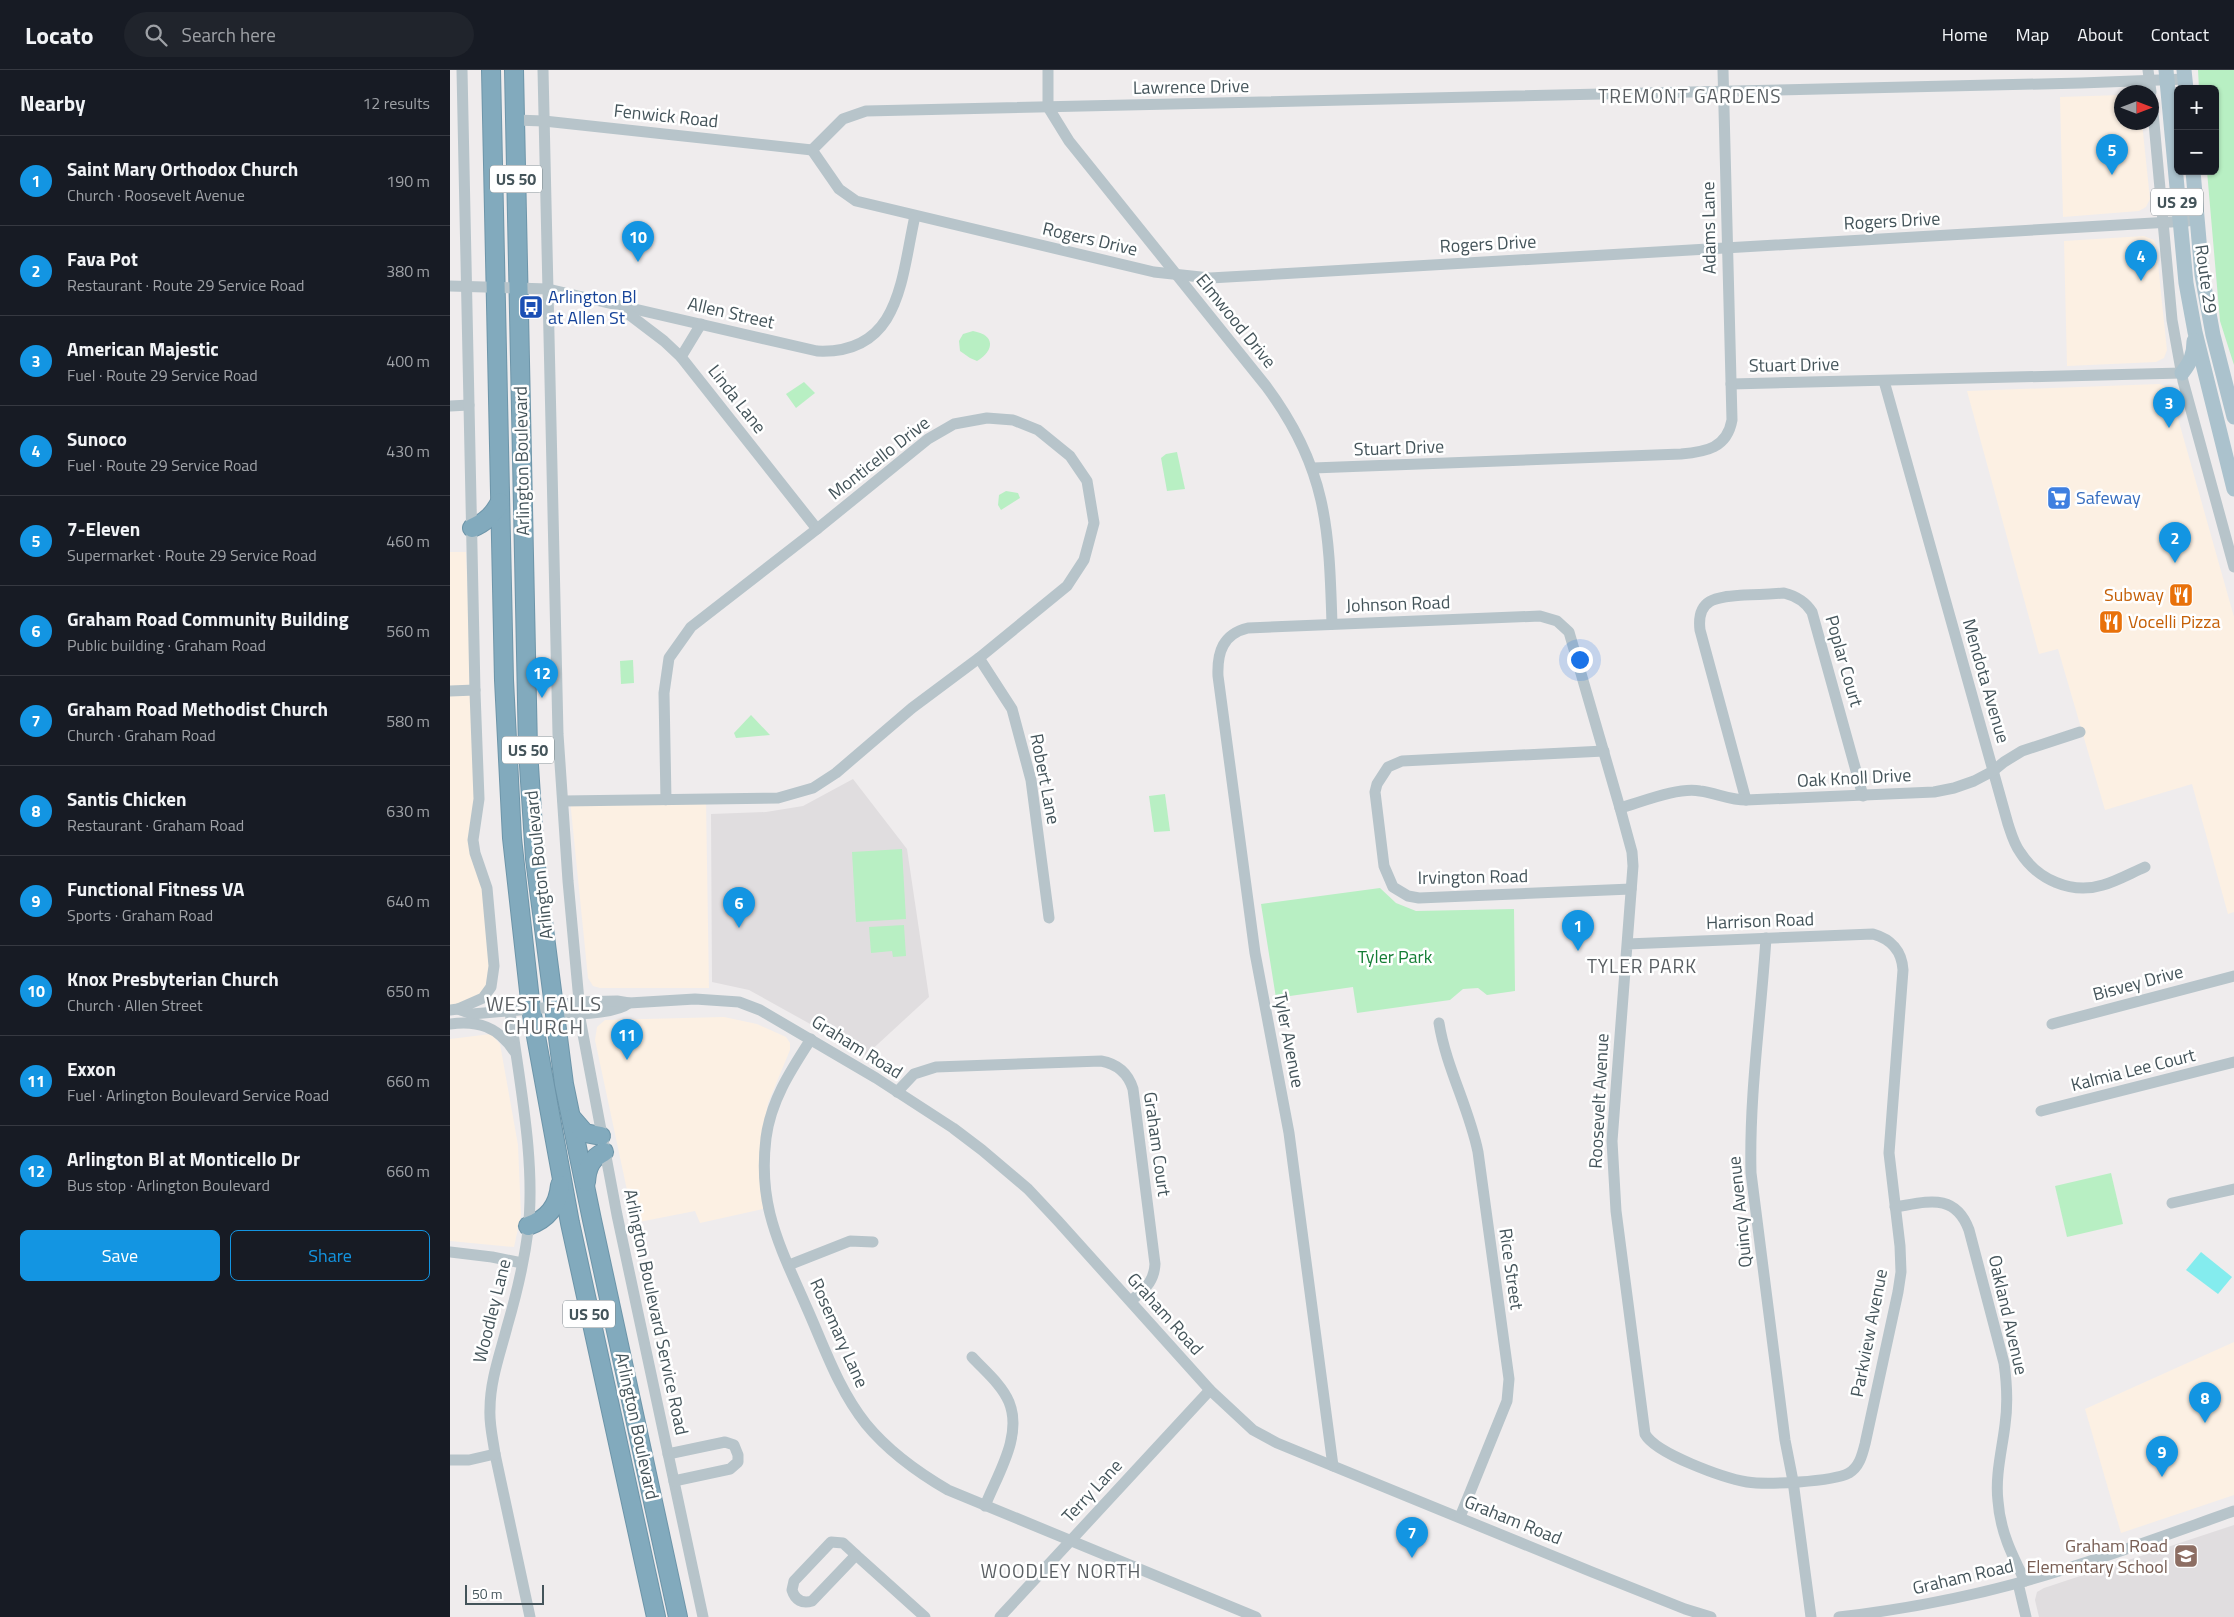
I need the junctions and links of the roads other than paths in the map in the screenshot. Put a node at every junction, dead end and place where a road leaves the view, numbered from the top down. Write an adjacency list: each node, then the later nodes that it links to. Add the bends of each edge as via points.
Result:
1 (462, 70): 24 (street)
2 (491, 70): 25 (highway, Arlington Boulevard / US 50)
3 (514, 70): 12 (highway, Arlington Boulevard / US 50)
4 (543, 70): 13 (street, Arlington Boulevard Service Road)
5 (1048, 70): 11 (street)
6 (1723, 70): 10 (street, Adams Lane)
7 (2167, 75): 8 (street, Lawrence Drive); 9 (street, Lawrence Drive); 19 (main road, Route 29 / US 29)
8 (2185, 79)
9 (2150, 81): 10 (street, Lawrence Drive)
10 (1723, 92): 11 (street, Lawrence Drive); 21 (street, Adams Lane)
11 (1048, 107): 15 (street, Lawrence Drive, via 858,112 842,119); 22 (street, Elmwood Drive, via 1070,141)
12 (515, 120): 13 (street, Fenwick Road); 26 (highway, Arlington Boulevard / US 50)
13 (544, 121): 15 (street, Fenwick Road); 27 (street, Arlington Boulevard Service Road)
14 (2155, 130): 20 (street)
15 (812, 150): 17 (street, Rogers Drive, via 839,189 848,196 856,201)
16 (2193, 175): 18 (main road, Route 29 / US 29)
17 (915, 216): 22 (street, Rogers Drive); 29 (street, Allen Street, via 893,310 878,332 854,347 832,352 817,351)
18 (2197, 220): 19 (street, Rogers Drive); 37 (main road, Route 29 / US 29, via 2202,275 2213,334)
19 (2179, 221): 20 (street, Rogers Drive); 30 (main road, Route 29 / US 29)
20 (2163, 222): 21 (street, Rogers Drive); 32 (street, via 2172,320)
21 (1727, 248): 22 (street, Rogers Drive, via 1210,278); 34 (street, Adams Lane)
22 (1177, 276): 39 (street, Elmwood Drive, via 1281,406)
23 (450, 286): 24 (street, Allen Street)
24 (466, 286): 25 (street, Allen Street); 35 (street)
25 (496, 287): 26 (street, Allen Street); 42 (highway, Arlington Boulevard / US 50)
26 (519, 288): 27 (street, Allen Street); 68 (highway, Arlington Boulevard / US 50, via 528,750 535,859)
27 (548, 289): 28 (street, Allen Street); 59 (street, Arlington Boulevard Service Road)
28 (617, 305): 29 (street, Allen Street); 31 (street, Linda Lane)
29 (701, 324): 31 (street)
30 (2195, 332): 32 (main road, via 2194,352); 38 (main road, Route 29 / US 29)
31 (681, 357): 44 (street, Linda Lane)
32 (2182, 373): 33 (street, Stuart Drive); 40 (street)
33 (1884, 381): 34 (street, Stuart Drive); 55 (street, Mendota Avenue)
34 (1731, 384): 39 (street, Stuart Drive, via 1730,427 1720,445 1702,453)
35 (470, 405): 36 (street); 43 (street)
36 (450, 406)
37 (2234, 417)
38 (2230, 464): 40 (street); 41 (main road, Route 29 / US 29)
39 (1313, 468): 48 (street, Elmwood Drive, via 1328,527)
40 (2208, 470): 46 (street)
41 (2234, 489)
42 (500, 502): 43 (highway, via 493,515); 45 (highway, Arlington Boulevard / US 50)
43 (472, 528): 45 (highway, via 487,534); 51 (street)
44 (817, 529): 50 (street, Monticello Drive, via 928,439 954,424 987,418 1013,420 1038,430 1051,440 1070,456 1087,481 1094,523 1084,560 1067,586); 57 (street, Monticello Drive, via 690,627 670,658 664,693)
45 (501, 549): 70 (highway, Arlington Boulevard / US 50, via 512,838)
46 (2234, 567)
47 (1557, 621): 48 (street, Johnson Road, via 1540,616); 54 (street, Roosevelt Avenue, via 1573,640)
48 (1332, 624): 49 (street, Johnson Road)
49 (1240, 630): 102 (street, Tyler Avenue, via 1223,644 1218,676 1255,954 1289,1133)
50 (979, 658): 57 (street, Monticello Drive, via 813,788 778,798); 63 (street, Robert Lane, via 1012,709 1031,780)
51 (474, 690): 52 (street); 71 (street, via 479,800 473,840 487,888 494,966 491,987 483,998)
52 (450, 691)
53 (2080, 732): 55 (street, Oak Knoll Drive, via 2022,751)
54 (1604, 751): 60 (street, Roosevelt Avenue); 62 (street, Irvington Road, via 1435,758 1395,763 1381,775 1375,792 1384,866 1393,887 1419,898)
55 (1994, 772): 56 (street, Oak Knoll Drive, via 1940,791); 61 (street, Mendota Avenue, via 2016,845 2040,875 2062,885 2091,888)
56 (1863, 796): 58 (street, Oak Knoll Drive); 58 (street, Poplar Court, via 1812,612 1802,600 1784,593 1717,597 1706,604 1700,617 1700,630)
57 (666, 800): 59 (street, Monticello Drive)
58 (1746, 800): 60 (street, Oak Knoll Drive, via 1692,790)
59 (562, 801): 69 (street, Arlington Boulevard Service Road)
60 (1620, 808): 62 (street, Roosevelt Avenue, via 1632,852)
61 (2145, 867)
62 (1631, 889): 65 (street, Roosevelt Avenue)
63 (1050, 918)
64 (1766, 938): 65 (street, Harrison Road); 66 (street, Harrison Road, via 1873,934); 104 (street, Quincy Avenue, via 1751,1173)
65 (1627, 944): 104 (street, Roosevelt Avenue, via 1612,1174 1646,1434 1648,1440 1663,1451 1725,1476 1749,1482)
66 (1892, 944): 90 (street, Parkview Avenue, via 1900,956 1903,970 1889,1153)
67 (2234, 976): 76 (street, Bisvey Drive)
68 (554, 1007): 69 (street, Graham Road, via 569,1002); 70 (street, Graham Road); 84 (highway, Arlington Boulevard / US 50)
69 (579, 1007): 77 (street, Graham Road, via 621,1009 629,1003 695,999 739,1002 775,1017); 85 (street, Arlington Boulevard Service Road)
70 (531, 1009): 72 (street, Graham Road); 86 (highway, Arlington Boulevard / US 50)
71 (454, 1010): 73 (street, Graham Road)
72 (510, 1011): 73 (street, Graham Road); 78 (street, Woodley Lane)
73 (472, 1014): 75 (street)
74 (1439, 1023): 107 (street, Rice Street, via 1445,1052 1467,1110 1478,1152 1509,1388 1507,1401)
75 (455, 1024): 78 (street, via 487,1026 504,1036)
76 (2052, 1024)
77 (811, 1039): 82 (street, Graham Road); 95 (street, Rosemary Lane, via 786,1077 766,1137 766,1186 770,1212)
78 (515, 1052): 91 (street, Woodley Lane, via 529,1169)
79 (1129, 1060): 81 (street)
80 (2234, 1062): 83 (street, Kalmia Lee Court)
81 (1121, 1070): 82 (street, via 1101,1062 936,1067 914,1074); 96 (street, Graham Court, via 1133,1089 1155,1264 1150,1284)
82 (897, 1092): 96 (street, Graham Road, via 953,1128 1028,1189)
83 (2041, 1111)
84 (571, 1118): 85 (highway, via 585,1133); 88 (highway, Arlington Boulevard / US 50)
85 (603, 1144): 88 (highway, via 590,1163); 100 (street, Arlington Boulevard Service Road)
86 (560, 1172): 91 (highway, via 556,1205 546,1217); 112 (highway, Arlington Boulevard / US 50)
87 (2234, 1189): 89 (street)
88 (586, 1190): 113 (highway, Arlington Boulevard / US 50)
89 (2172, 1202)
90 (1895, 1207): 104 (street, Parkview Avenue, via 1900,1254 1898,1292 1861,1459 1844,1475); 110 (street, Oakland Avenue, via 1931,1202 1948,1204 1962,1215 1969,1230 2004,1364 2007,1385 1998,1481 1999,1516)
91 (528, 1226): 94 (street, Woodley Lane)
92 (873, 1242): 95 (street, via 850,1241)
93 (450, 1252): 94 (street)
94 (522, 1263): 99 (street, Woodley Lane, via 516,1299 492,1387 490,1427)
95 (789, 1265): 105 (street, Rosemary Lane, via 840,1383 866,1424 907,1465 948,1490)
96 (1131, 1302): 98 (street, Graham Road)
97 (972, 1357): 105 (street, via 1005,1396 1013,1423 1009,1446)
98 (1210, 1390): 102 (street, Graham Road, via 1253,1430); 108 (street, Terry Lane)
99 (496, 1454): 101 (street, via 470,1460); 111 (street, Woodley Lane)
100 (668, 1454): 103 (street, Arlington Boulevard Service Road); 103 (street, via 725,1442 734,1445 738,1455 738,1462 730,1469)
101 (450, 1460)
102 (1333, 1466): 107 (street, Graham Road)
103 (674, 1480): 114 (street, Arlington Boulevard Service Road)
104 (1793, 1482): 119 (street)
105 (984, 1506): 108 (street, Rosemary Lane)
106 (2234, 1511): 110 (street, Graham Road)
107 (1460, 1517): 118 (street, Graham Road)
108 (1070, 1541): 116 (street, Terry Lane); 117 (street, Rosemary Lane)
109 (856, 1555): 109 (street, via 812,1601 802,1602 793,1595 794,1581 831,1542 843,1543); 115 (street)
110 (2021, 1582): 120 (street, Graham Road, via 1923,1604); 121 (street, Oakland Avenue)
111 (530, 1617)
112 (656, 1617)
113 (678, 1617)
114 (704, 1617)
115 (925, 1617)
116 (1000, 1617)
117 (1256, 1617)
118 (1711, 1617)
119 (1811, 1617)
120 (1839, 1617)
121 (2026, 1617)

